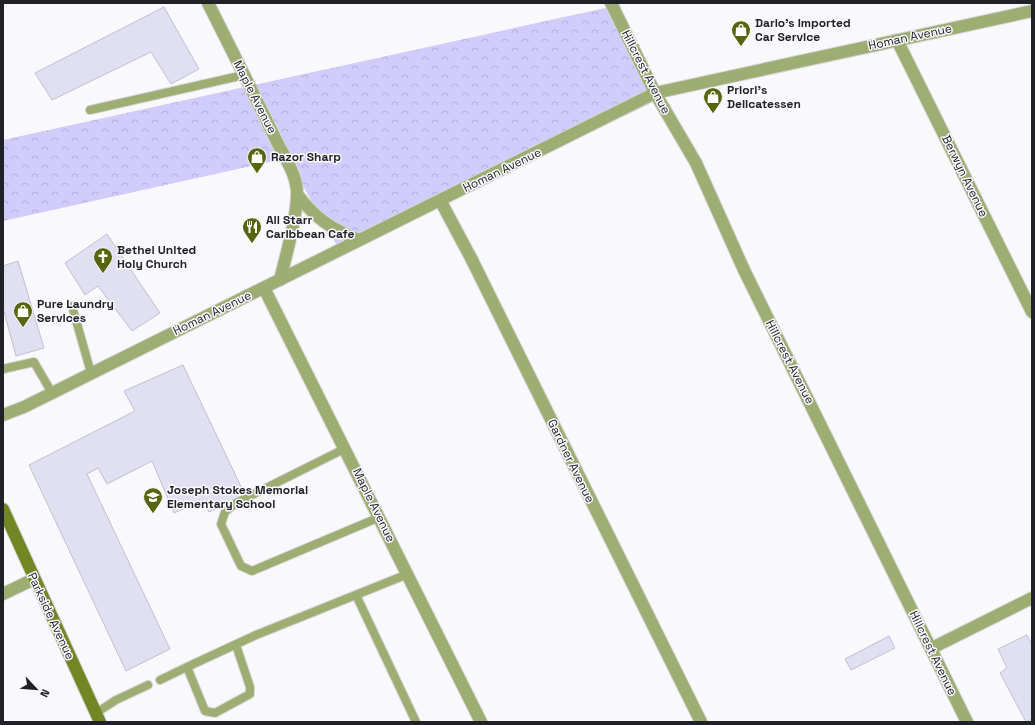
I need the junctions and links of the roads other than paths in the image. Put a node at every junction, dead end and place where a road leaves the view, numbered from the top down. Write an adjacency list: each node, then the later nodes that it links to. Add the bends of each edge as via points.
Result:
1 (208, 3): 5 (street, Maple Avenue)
2 (611, 3): 6 (street, Hillcrest Avenue)
3 (1032, 11): 4 (street, Homan Avenue)
4 (897, 40): 6 (street, Homan Avenue); 14 (street, Berwyn Avenue)
5 (244, 75): 7 (lane); 8 (street, Maple Avenue, via 293,174)
6 (655, 93): 9 (street, Homan Avenue); 28 (street, Hillcrest Avenue, via 696,164 744,270)
7 (90, 110)
8 (297, 194): 10 (street, Maple Avenue, via 310,211 327,225); 11 (street, Maple Avenue, via 291,235)
9 (440, 200): 10 (street, Homan Avenue); 35 (street, Gardner Avenue, via 475,265)
10 (359, 240): 11 (street, Homan Avenue)
11 (280, 280): 12 (street, Homan Avenue)
12 (264, 288): 16 (street, Homan Avenue); 19 (street, Maple Avenue)
13 (72, 306): 16 (lane)
14 (1032, 312)
15 (3, 369): 17 (lane, via 34,362)
16 (91, 373): 17 (street, Homan Avenue)
17 (52, 393): 18 (street, Homan Avenue, via 24,408)
18 (3, 415)
19 (346, 448): 21 (street, Maple Avenue); 21 (lane, via 254,493 225,512 221,524 240,566 252,571)
20 (3, 509): 23 (main road, Parkside Avenue)
21 (380, 517): 22 (street, Maple Avenue)
22 (408, 574): 25 (lane); 34 (street, Maple Avenue)
23 (34, 579): 24 (street); 32 (main road, Parkside Avenue)
24 (3, 594)
25 (356, 595): 27 (lane); 33 (lane)
26 (1032, 598): 28 (street)
27 (236, 645): 29 (lane); 29 (lane, via 250,694 216,713 205,710)
28 (932, 648): 36 (street, Hillcrest Avenue)
29 (187, 667): 30 (lane)
30 (160, 680)
31 (148, 685): 32 (lane, via 116,700)
32 (98, 717)
33 (416, 722)
34 (482, 722)
35 (701, 722)
36 (967, 722)

